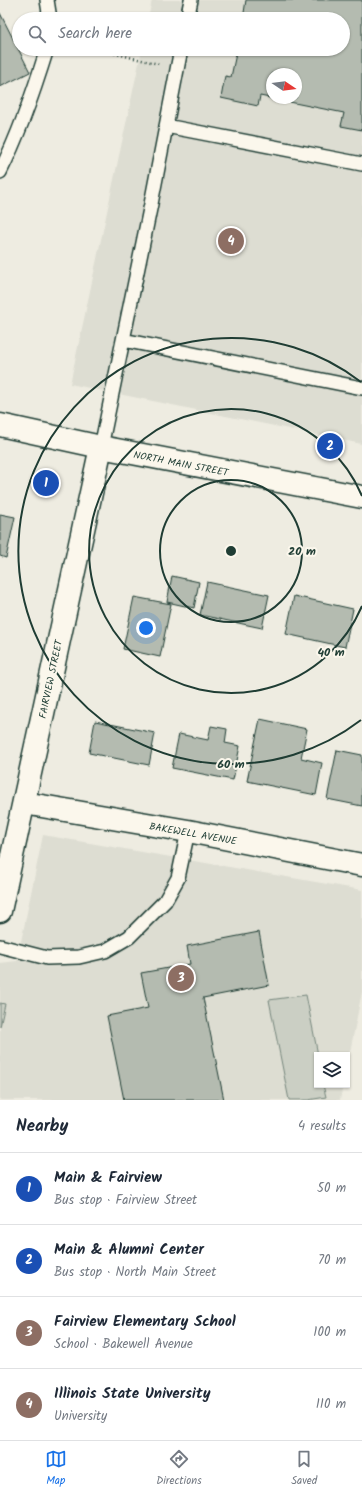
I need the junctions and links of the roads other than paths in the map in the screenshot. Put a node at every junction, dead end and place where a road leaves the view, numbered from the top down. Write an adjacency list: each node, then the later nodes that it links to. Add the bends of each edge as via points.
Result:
1 (47, 0): 3 (lane)
2 (191, 0): 4 (lane)
3 (49, 12)
4 (188, 12)
5 (46, 56): 9 (lane, via 31,102)
6 (180, 56): 7 (lane)
7 (166, 126): 8 (lane); 10 (lane)
8 (362, 164)
9 (0, 172)
10 (123, 340): 11 (lane); 13 (lane)
11 (362, 388)
12 (0, 425): 13 (street, NORTH MAIN STREET)
13 (101, 447): 14 (street, NORTH MAIN STREET); 15 (street, FAIRVIEW STREET)
14 (362, 497)
15 (24, 803): 16 (street, BAKEWELL AVENUE); 18 (street, FAIRVIEW STREET)
16 (188, 831): 17 (street, BAKEWELL AVENUE); 19 (lane, via 178,878 165,901 129,937 106,951 79,957 47,958)
17 (362, 865)
18 (0, 911)
19 (0, 946)

